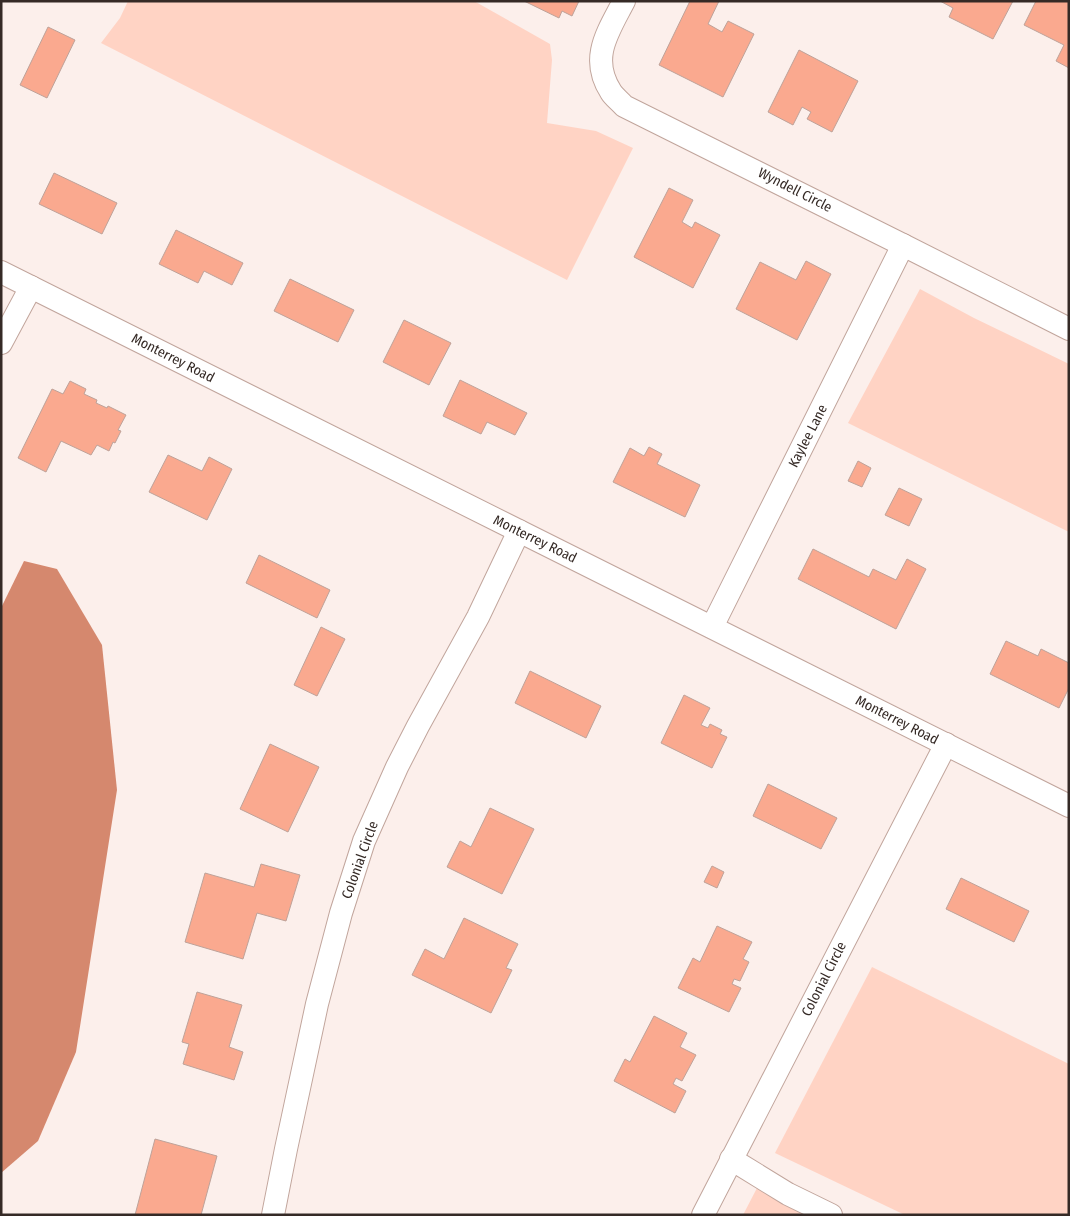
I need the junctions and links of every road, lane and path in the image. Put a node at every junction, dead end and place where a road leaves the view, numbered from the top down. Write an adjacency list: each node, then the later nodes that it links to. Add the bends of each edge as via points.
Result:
1 (624, 1): 2 (street, Wyndell Circle, via 604,40 600,59 612,93 624,106)
2 (903, 245): 5 (street, Wyndell Circle); 8 (street, Kaylee Lane)
3 (1, 272): 4 (street, Monterrey Road)
4 (31, 287): 6 (street); 7 (street, Monterrey Road)
5 (1069, 329)
6 (1, 343)
7 (519, 531): 8 (street, Monterrey Road); 12 (street, Colonial Circle, via 478,617 397,767 364,841 317,1004)
8 (712, 627): 9 (street, Monterrey Road)
9 (946, 744): 10 (street, Monterrey Road); 11 (street, Colonial Circle)
10 (1069, 806)
11 (731, 1159): 13 (street, Colonial Circle); 14 (street)
12 (273, 1215)
13 (703, 1215)
14 (830, 1215)

